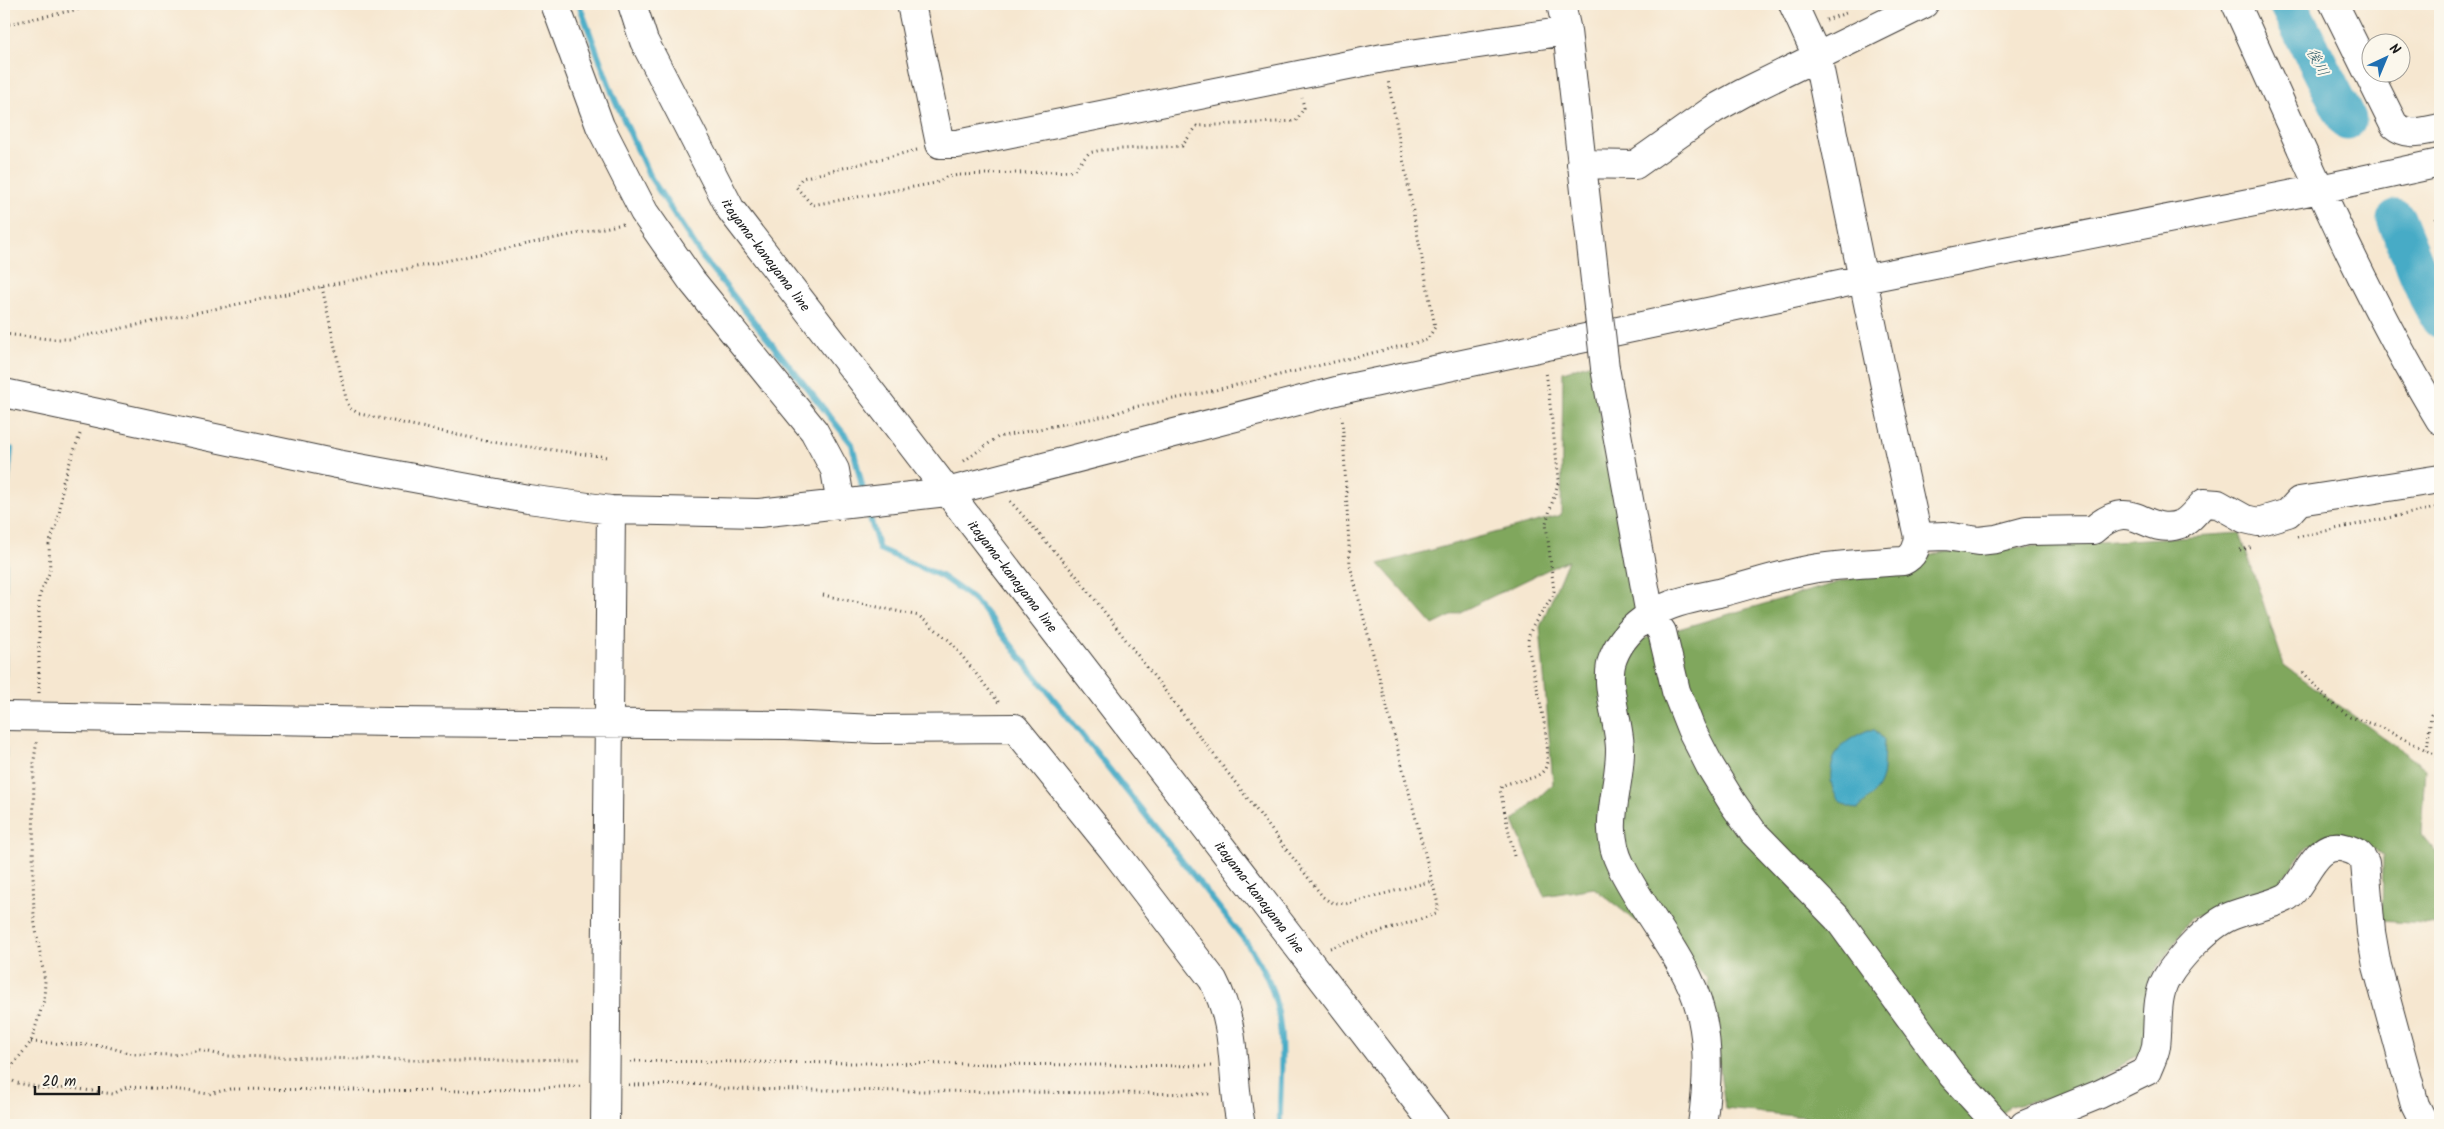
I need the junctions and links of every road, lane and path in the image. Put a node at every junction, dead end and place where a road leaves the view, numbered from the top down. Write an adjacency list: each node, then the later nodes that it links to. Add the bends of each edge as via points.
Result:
1 (103, 4): 11 (path)
2 (555, 4): 22 (street, via 600,126)
3 (632, 4): 37 (street, itayama-kanayama line, via 644,41 731,210)
4 (911, 4): 18 (street)
5 (1561, 4): 13 (street)
6 (1793, 4): 12 (street)
7 (1924, 4): 14 (street)
8 (2236, 4): 21 (street)
9 (2334, 4): 17 (street, via 2394,126 2402,132 2411,133)
10 (1854, 10): 12 (path)
11 (4, 25)
12 (1804, 29): 14 (street)
13 (1567, 31): 15 (street); 20 (street)
14 (1817, 56): 20 (street, via 1714,110 1635,165); 25 (street)
15 (1383, 58): 16 (street); 34 (path, via 1436,327 1426,340 1110,415 998,437)
16 (1297, 75): 18 (street, via 957,144); 18 (path, via 1304,108 1296,121 1197,126 1182,146 1101,150 1089,153 1073,171 960,175 946,177 936,183 812,205 796,187 802,178)
17 (2440, 128)
18 (940, 144)
19 (2440, 163): 21 (street)
20 (1581, 164): 46 (street, bridge, via 1605,368)
21 (2320, 189): 25 (street); 32 (street, via 2405,362)
22 (644, 212): 26 (path, via 623,225); 38 (street, via 692,281 814,431 835,470)
23 (2436, 218): 24 (path)
24 (2440, 227)
25 (1863, 278): 28 (street); 41 (street)
26 (322, 287): 27 (path, via 70,339); 33 (path, via 351,409 360,414 491,442)
27 (4, 334)
28 (1541, 346): 29 (street); 55 (path, via 1559,480 1546,523 1554,592 1532,626 1528,642 1549,750 1545,770 1537,776 1502,786 1500,790)
29 (1340, 390): 36 (street); 56 (path, via 1350,565)
30 (4, 393): 31 (street)
31 (86, 411): 40 (street, via 462,488); 50 (path, via 63,482 59,516 49,545 50,571 39,597)
32 (2440, 420)
33 (607, 457)
34 (962, 463)
35 (2440, 479): 41 (street, via 2300,501 2288,513 2258,522 2245,519 2218,504 2204,503 2183,523 2172,526 2160,527 2134,516 2116,515 2093,530 2026,531 1996,540 1979,541)
36 (992, 480): 37 (street); 56 (path, via 1080,580 1323,897 1330,902 1346,904)
37 (947, 492): 38 (street); 57 (street, itayama-kanayama line)
38 (841, 505): 40 (street, via 759,513)
39 (2440, 507): 42 (path)
40 (611, 510): 51 (street)
41 (1918, 536): 46 (street, via 1915,551 1903,561 1816,568 1697,598)
42 (2287, 539)
43 (2259, 546): 44 (path)
44 (2240, 550)
45 (823, 595): 52 (path, via 919,616 950,641 1011,717)
46 (1650, 615): 62 (street, via 1621,642 1612,660 1609,677 1618,718 1620,750 1610,823 1620,866 1689,978 1700,1010 1706,1051); 63 (street, via 1662,632 1676,691 1691,730 1732,802 1753,832 1838,919 1952,1075)
47 (2303, 672): 53 (path, via 2350,718 2376,725)
48 (2440, 705): 53 (path, via 2431,715)
49 (4, 716): 50 (street)
50 (39, 716): 51 (street); 58 (path, via 34,760 33,873 34,919 45,981 44,1000 31,1042)
51 (611, 723): 52 (street); 59 (street)
52 (1015, 728): 60 (street, via 1213,980 1231,1029)
53 (2427, 750): 54 (path)
54 (2440, 756)
55 (1514, 856)
56 (1432, 881): 57 (path, via 1438,904 1436,914)
57 (1305, 956): 61 (street, itayama-kanayama line)
58 (4, 1076)
59 (605, 1125)
60 (1241, 1125)
61 (1435, 1125)
62 (1702, 1125)
63 (1998, 1125)
64 (2024, 1125): 65 (street, via 2147,1071 2156,1047 2160,991 2193,946 2212,927 2228,917 2287,897 2318,856 2329,848 2342,847 2359,853 2365,863 2376,966 2415,1104)
65 (2429, 1125)

